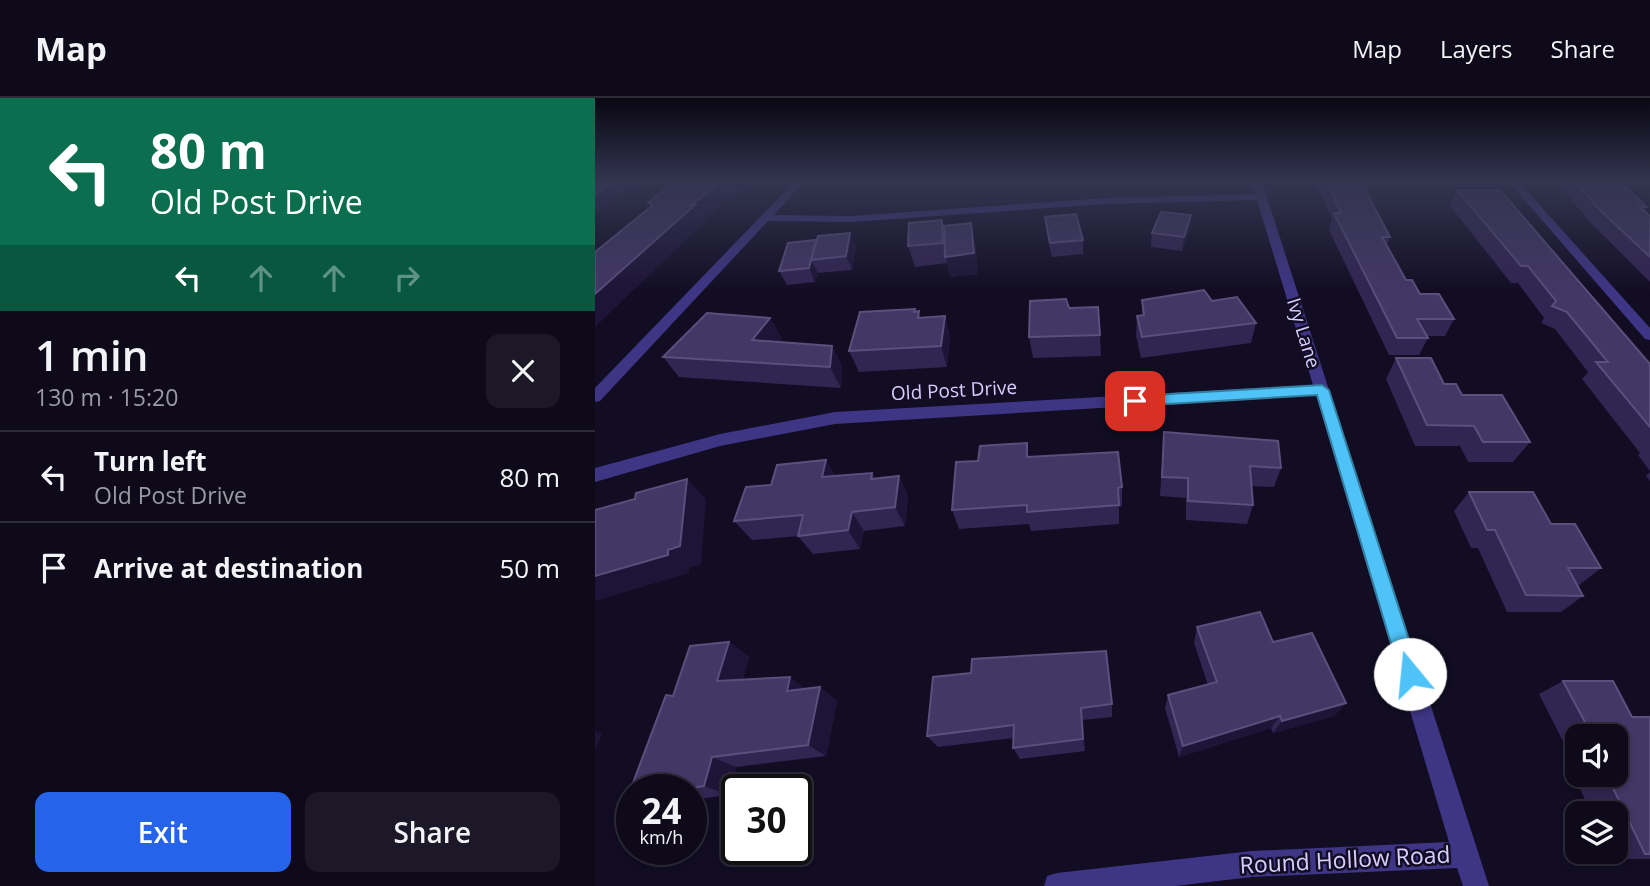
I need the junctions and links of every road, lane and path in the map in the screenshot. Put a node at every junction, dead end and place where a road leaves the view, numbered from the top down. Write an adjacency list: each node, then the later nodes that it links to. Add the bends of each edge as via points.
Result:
1 (761, 219): 8 (street)
2 (831, 219): 3 (street)
3 (854, 219)
4 (1268, 219): 7 (street, Ivy Lane)
5 (1547, 219): 6 (street)
6 (1650, 335)
7 (1322, 390): 9 (street, Old Post Drive, via 835,418 720,440); 10 (street, Ivy Lane)
8 (595, 397)
9 (595, 475)
10 (1466, 854): 11 (street, Round Hollow Road, via 1252,864); 12 (street, Ivy Lane)
11 (1057, 886)
12 (1476, 886)

